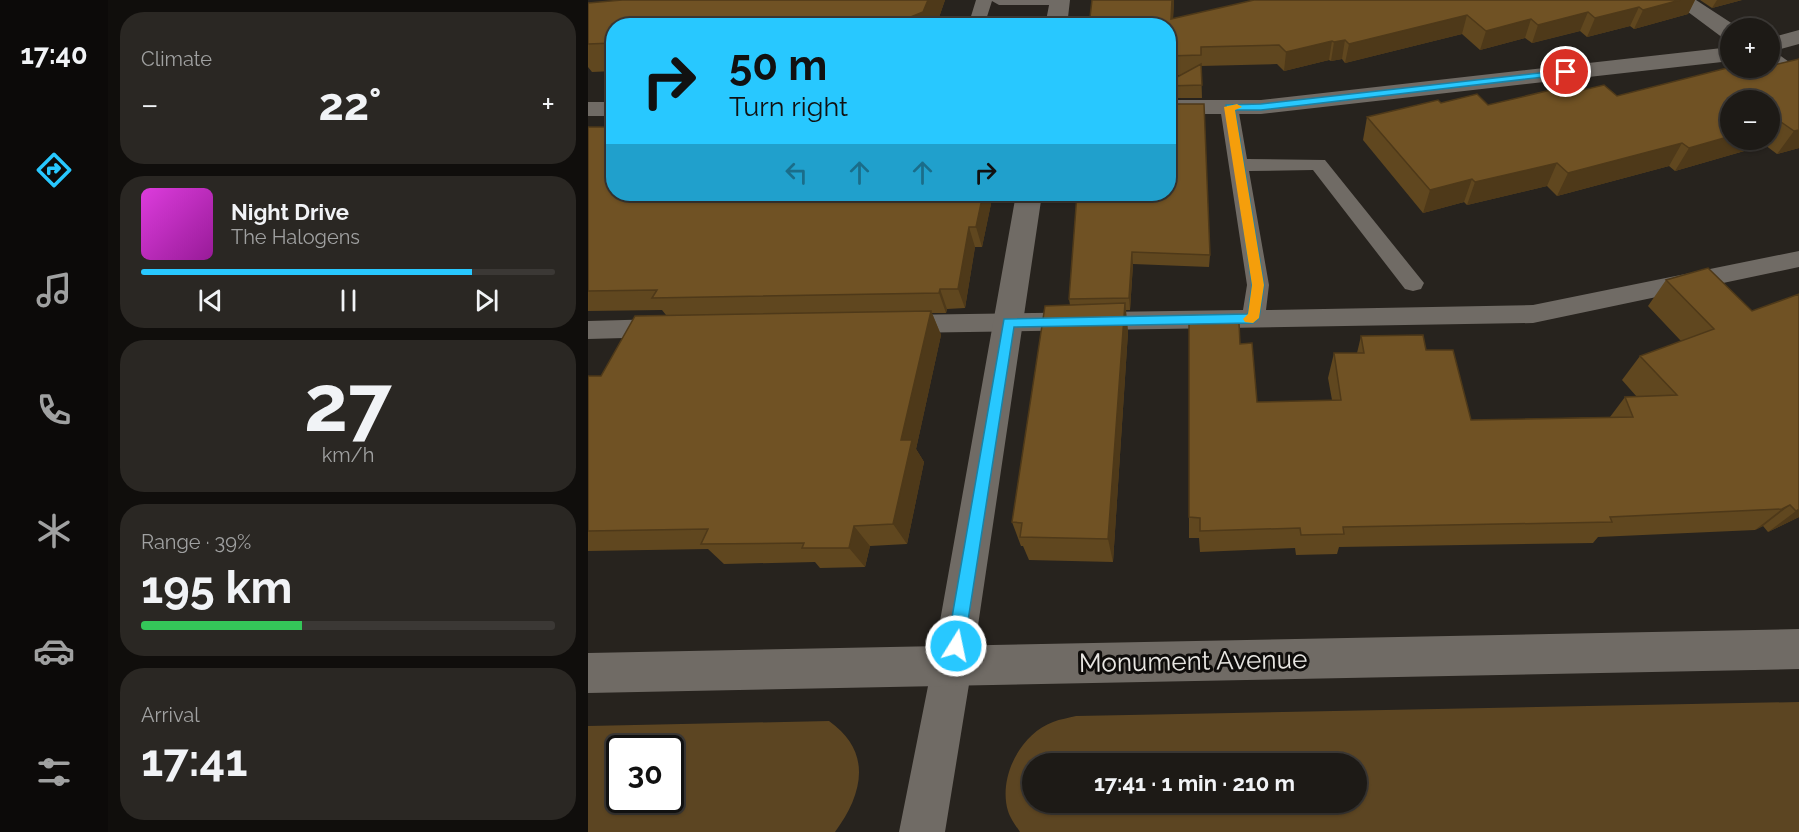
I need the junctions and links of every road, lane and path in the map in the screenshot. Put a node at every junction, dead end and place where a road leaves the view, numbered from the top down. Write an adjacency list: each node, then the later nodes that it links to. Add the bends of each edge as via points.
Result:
1 (984, 0): 5 (lane)
2 (999, 0): 3 (lane)
3 (1058, 0): 6 (street)
4 (1682, 0): 7 (street)
5 (978, 18)
6 (1057, 18)
7 (1720, 26)
8 (1799, 37): 9 (street)
9 (1780, 42)
10 (1720, 55): 13 (street, via 1261,107)
11 (1780, 66): 12 (street)
12 (1799, 79)
13 (1229, 107): 14 (street); 17 (lane)
14 (1176, 108)
15 (588, 109): 16 (street)
16 (606, 109)
17 (1238, 165): 20 (lane, via 1317,164); 21 (lane, via 1258,285)
18 (1028, 201): 22 (street)
19 (1799, 259): 21 (lane, via 1533,314)
20 (1413, 283)
21 (1253, 318): 22 (lane)
22 (1009, 322): 23 (lane); 27 (street)
23 (880, 324)
24 (681, 328): 25 (lane)
25 (588, 330)
26 (1799, 649): 27 (street, Monument Avenue)
27 (952, 666): 28 (street, Monument Avenue); 29 (street)
28 (588, 673)
29 (922, 832)

